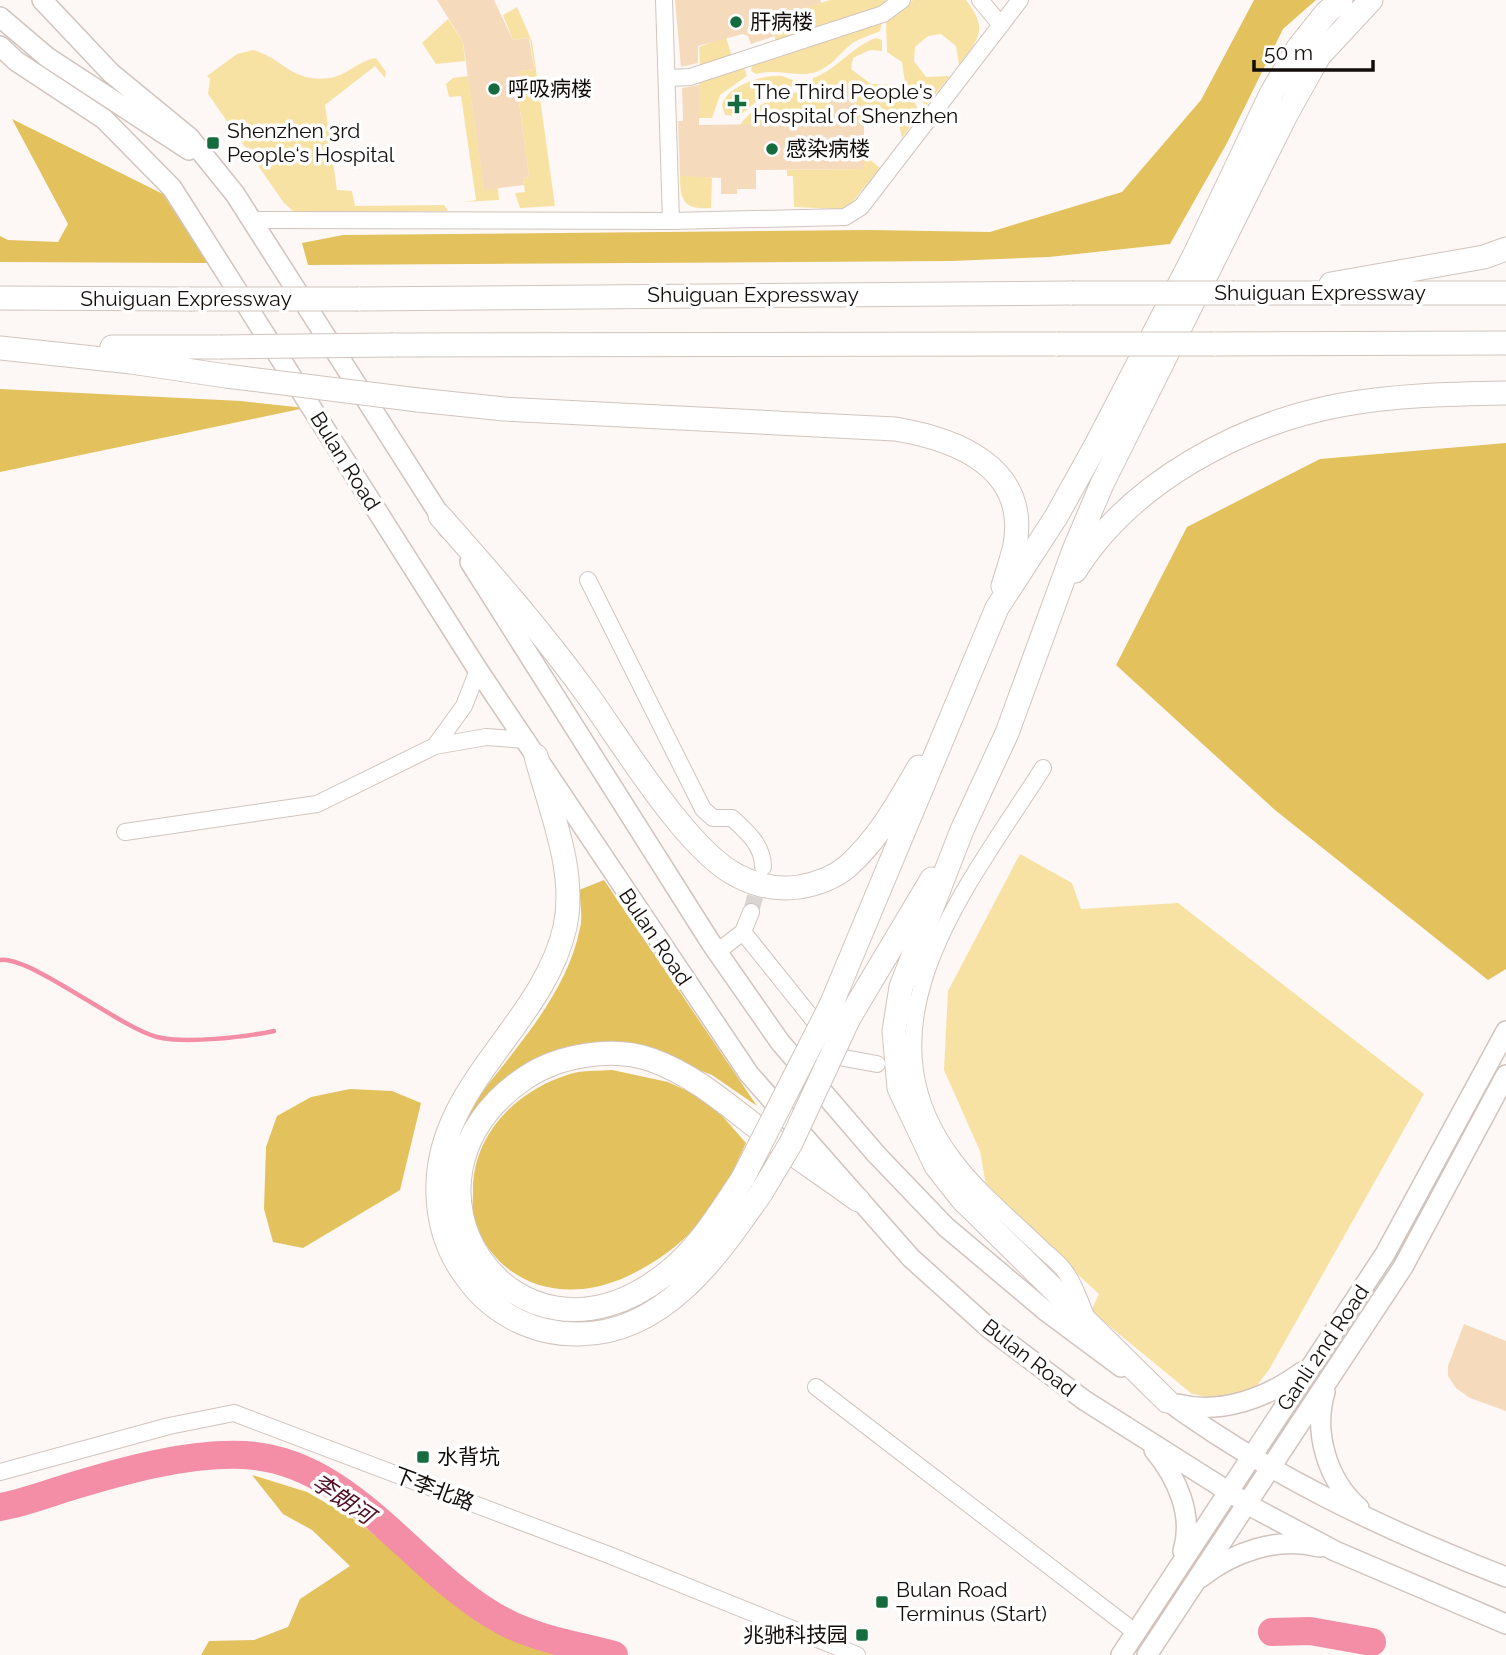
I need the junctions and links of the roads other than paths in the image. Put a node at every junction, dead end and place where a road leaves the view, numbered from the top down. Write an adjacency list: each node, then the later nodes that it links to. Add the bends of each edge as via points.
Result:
1 (42, 0): 12 (main road, Bulan Road, via 102,65 189,137)
2 (664, 0): 11 (street)
3 (980, 0): 9 (street)
4 (1020, 0): 9 (street)
5 (1340, 0): 24 (highway, via 1298,48 1271,94 1096,445)
6 (1371, 0): 25 (highway, via 1320,56 1287,113 1102,484)
7 (897, 2): 11 (street, via 883,14 690,77)
8 (0, 17): 12 (main road, Bulan Road, via 47,57)
9 (1001, 25): 14 (street, via 852,215)
10 (0, 46): 26 (main road, Bulan Road, via 104,119 172,188)
11 (668, 78): 14 (street)
12 (213, 166): 13 (main road, Bulan Road)
13 (251, 220): 14 (street); 22 (main road, Bulan Road)
14 (671, 221)
15 (1506, 249): 16 (highway, via 1484,257 1380,272)
16 (1291, 292): 17 (highway, Shuiguan Expressway); 18 (highway, Shuiguan Expressway, bridge)
17 (1506, 293)
18 (0, 298)
19 (1506, 343): 20 (highway, bridge)
20 (0, 348): 24 (highway, bridge, via 504,409 895,429 957,443 999,476 1009,494 1015,543)
21 (1506, 393): 25 (highway, via 1421,395 1339,406 1266,426 1227,443 1162,481 1133,505 1083,558)
22 (440, 516): 27 (highway, via 539,629 676,818 712,858 736,876 787,889 830,879 846,867 887,822); 36 (main road, Bulan Road)
23 (588, 580): 33 (street, via 703,809 713,818 732,817 761,851)
24 (997, 608): 27 (highway)
25 (1049, 617): 31 (highway, via 1007,733)
26 (478, 670): 28 (street, via 464,706); 29 (main road, Bulan Road)
27 (953, 710): 37 (highway)
28 (435, 746): 29 (street, via 486,737); 32 (street, via 317,804)
29 (531, 748): 41 (highway, via 564,864 568,889 565,926 552,965 471,1085 441,1149 439,1223 458,1266 480,1296 509,1317 546,1333 617,1329 642,1318 696,1279); 42 (main road, Bulan Road, via 749,1074)
30 (1043, 768): 43 (street, via 956,905 923,974 909,1058 919,1092 953,1160 1066,1272)
31 (962, 830): 37 (highway); 43 (highway, via 896,1007 894,1060 899,1088 936,1166 962,1199)
32 (125, 832)
33 (762, 867)
34 (751, 912): 35 (street)
35 (743, 932): 36 (street); 39 (street, via 844,1058)
36 (717, 952): 47 (main road, Bulan Road, via 780,1042 946,1227 1047,1312)
37 (840, 1011): 41 (highway, bridge, via 785,1101)
38 (1506, 1031): 44 (main road, Ganli 2nd Road, via 1416,1203)
39 (877, 1064)
40 (1506, 1075): 45 (main road, Ganli 2nd Road, via 1403,1267)
41 (752, 1185): 42 (highway, via 663,1276 627,1299 591,1309 550,1308 519,1297 496,1280 474,1250 461,1215 458,1179 465,1146 505,1092 536,1071 574,1057 612,1055 651,1059 688,1077)
42 (858, 1200): 48 (main road, Bulan Road, via 912,1258 990,1329)
43 (1090, 1325): 47 (highway)
44 (1312, 1365): 47 (main road, via 1244,1402 1191,1408); 49 (main road, Ganli 2nd Road)
45 (1329, 1379): 50 (main road, Ganli 2nd Road); 54 (main road, via 1321,1406 1325,1454 1351,1501)
46 (816, 1387): 60 (street)
47 (1167, 1401): 49 (main road, Bulan Road)
48 (1144, 1439): 52 (main road, Bulan Road); 56 (main road, via 1162,1460 1184,1502 1187,1538)
49 (1252, 1455): 50 (main road, Bulan Road); 52 (main road, Ganli 2nd Road)
50 (1270, 1466): 53 (main road, Ganli 2nd Road); 54 (main road, Bulan Road)
51 (0, 1472): 61 (street, 下李北路, via 234,1413)
52 (1227, 1491): 53 (main road, Bulan Road); 56 (main road, Ganli 2nd Road)
53 (1246, 1503): 55 (main road, Bulan Road); 58 (main road, Ganli 2nd Road)
54 (1370, 1518): 57 (main road, Bulan Road)
55 (1335, 1551): 58 (main road, via 1308,1544 1261,1547 1213,1568); 59 (main road, Bulan Road)
56 (1179, 1564): 60 (main road, Ganli 2nd Road)
57 (1506, 1577)
58 (1191, 1585): 63 (main road, Ganli 2nd Road)
59 (1506, 1624)
60 (1135, 1632): 62 (main road, Ganli 2nd Road)
61 (857, 1655)
62 (1121, 1655)
63 (1147, 1655)

